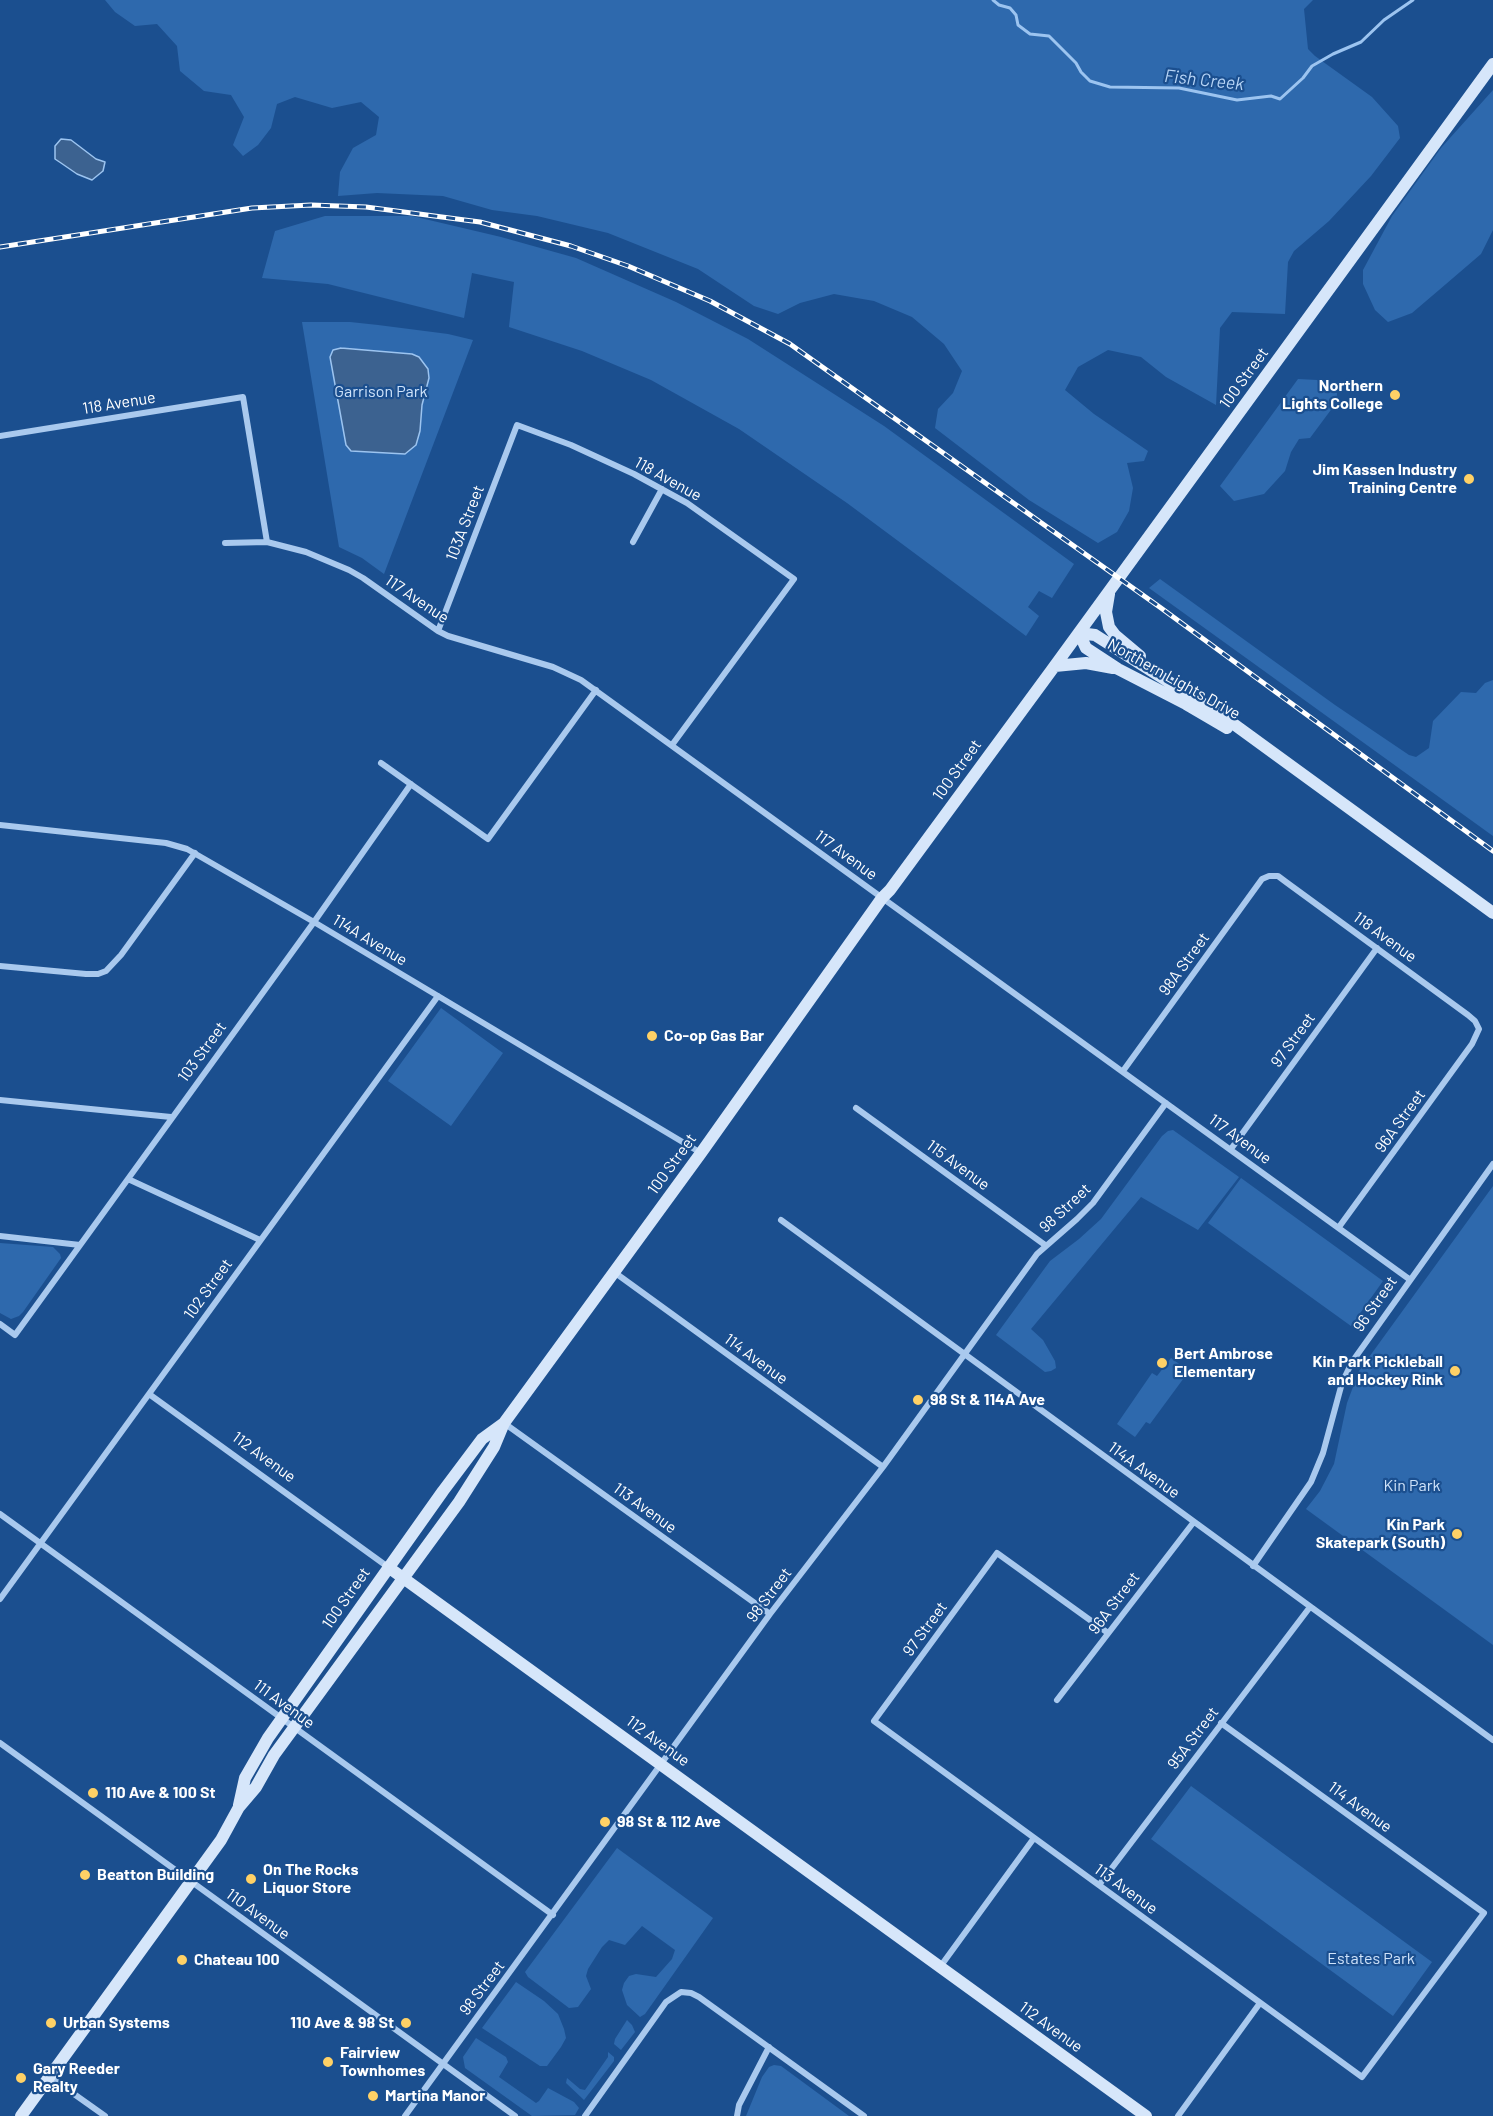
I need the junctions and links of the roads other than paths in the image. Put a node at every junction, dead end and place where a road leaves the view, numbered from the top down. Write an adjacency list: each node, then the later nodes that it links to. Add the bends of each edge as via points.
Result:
1 (1493, 64): 8 (main road, 100 Street)
2 (517, 425): 4 (street, 118 Avenue, via 606,461); 9 (street, 103A Street)
3 (0, 436): 5 (street, 118 Avenue, via 243,397)
4 (662, 489): 6 (street); 15 (street, 118 Avenue, via 794,579)
5 (267, 542): 7 (street, 117 Avenue); 9 (street, 117 Avenue, via 306,552 349,570)
6 (633, 542)
7 (225, 543)
8 (1110, 590): 10 (main road, 100 Street); 14 (main road, via 1106,612 1109,627)
9 (438, 631): 13 (street, 117 Avenue, via 554,667)
10 (1079, 633): 11 (main road, 100 Street); 12 (main road, Northern Lights Drive, via 1086,648); 14 (main road, Northern Lights Drive, via 1095,635)
11 (1055, 666): 12 (main road, via 1086,663); 22 (main road, 100 Street)
12 (1118, 669): 16 (main road, Northern Lights Drive)
13 (596, 690): 15 (street, 117 Avenue); 18 (street, via 488,839)
14 (1184, 692): 16 (main road, Northern Lights Drive)
15 (672, 745): 22 (street, 117 Avenue)
16 (1280, 759): 23 (main road, Northern Lights Drive)
17 (381, 763): 18 (street)
18 (411, 784): 24 (street, 103 Street)
19 (0, 825): 20 (street, 114A Avenue, via 166,843)
20 (195, 853): 24 (street, 114A Avenue); 26 (street, via 106,971 86,974)
21 (1269, 876): 25 (street, 118 Avenue, via 1278,876); 29 (street, 98A Street, via 1256,887)
22 (882, 898): 29 (street, 117 Avenue); 35 (main road, 100 Street)
23 (1493, 913)
24 (314, 922): 27 (street, 114A Avenue); 33 (street, 103 Street)
25 (1377, 948): 28 (street, 118 Avenue, via 1468,1015); 34 (street, 97 Street)
26 (0, 966)
27 (438, 996): 35 (street, 114A Avenue); 41 (street, 102 Street)
28 (1479, 1029): 39 (street, 96A Street)
29 (1123, 1071): 31 (street, 117 Avenue)
30 (0, 1100): 33 (street)
31 (1166, 1102): 34 (street, 117 Avenue); 43 (street, 98 Street, via 1093,1203)
32 (856, 1108): 43 (street, 115 Avenue)
33 (171, 1117): 37 (street, 103 Street)
34 (1231, 1149): 39 (street, 117 Avenue)
35 (701, 1153): 44 (main road, 100 Street)
36 (1493, 1164): 45 (street, 96 Street)
37 (128, 1179): 41 (street); 42 (street, 103 Street)
38 (781, 1220): 47 (street, 114A Avenue)
39 (1339, 1227): 45 (street, 117 Avenue)
40 (0, 1236): 42 (street)
41 (260, 1240): 48 (street, 102 Street)
42 (80, 1245): 46 (street, 103 Street, via 15,1335)
43 (1045, 1245): 47 (street, 98 Street)
44 (614, 1272): 49 (main road, 100 Street); 50 (street, 114 Avenue)
45 (1409, 1279): 54 (street, 96 Street, via 1352,1362 1311,1482)
46 (0, 1324)
47 (964, 1354): 50 (street, 98 Street); 52 (street, 114A Avenue)
48 (149, 1394): 53 (street, 102 Street); 55 (street, 112 Avenue)
49 (504, 1423): 55 (main road, 100 Street, via 482,1439); 56 (main road, 100 Street, via 494,1447 459,1502); 59 (street, 113 Avenue)
50 (883, 1467): 59 (street, 98 Street)
51 (0, 1514): 53 (street, 111 Avenue)
52 (1193, 1523): 54 (street, 114A Avenue); 60 (street, 96A Street)
53 (40, 1544): 57 (street, 102 Street); 62 (street, 111 Avenue)
54 (1253, 1566): 58 (street, 114A Avenue)
55 (388, 1567): 56 (main road, 112 Avenue); 62 (main road, 100 Street)
56 (403, 1577): 65 (main road, 100 Street); 68 (main road, 112 Avenue)
57 (0, 1599)
58 (1310, 1607): 64 (street, 95A Street); 66 (street, 114A Avenue)
59 (771, 1614): 68 (street, 98 Street)
60 (1108, 1634): 61 (street, 96A Street); 63 (street, 97 Street, via 997,1553)
61 (1057, 1700)
62 (282, 1719): 65 (street, 111 Avenue); 69 (main road, 100 Street, via 245,1778)
63 (874, 1721): 70 (street, 113 Avenue)
64 (1221, 1723): 72 (street, 95A Street); 79 (street, 114 Avenue, via 1484,1913)
65 (295, 1728): 69 (main road, 100 Street); 73 (street, 111 Avenue)
66 (1493, 1740)
67 (0, 1743): 71 (street, 110 Avenue)
68 (661, 1764): 73 (street, 98 Street); 74 (main road, 112 Avenue)
69 (239, 1807): 71 (main road, 100 Street)
70 (1034, 1838): 72 (street, 113 Avenue); 74 (street)
71 (191, 1882): 77 (street, 110 Avenue); 78 (main road, 100 Street)
72 (1099, 1886): 75 (street, 113 Avenue)
73 (553, 1915): 77 (street, 98 Street)
74 (940, 1967): 87 (main road, 112 Avenue)
75 (1260, 2003): 79 (street, 113 Avenue); 88 (street)
76 (769, 2047): 84 (street, via 699,1997 681,1992 666,2002); 85 (street); 86 (street)
77 (443, 2064): 82 (street, 98 Street); 83 (street, 110 Avenue)
78 (50, 2077): 80 (main road, 100 Street); 81 (street)
79 (1362, 2077)
80 (21, 2116)
81 (105, 2116)
82 (405, 2116)
83 (515, 2116)
84 (585, 2116)
85 (737, 2116)
86 (864, 2116)
87 (1146, 2116)
88 (1178, 2116)

